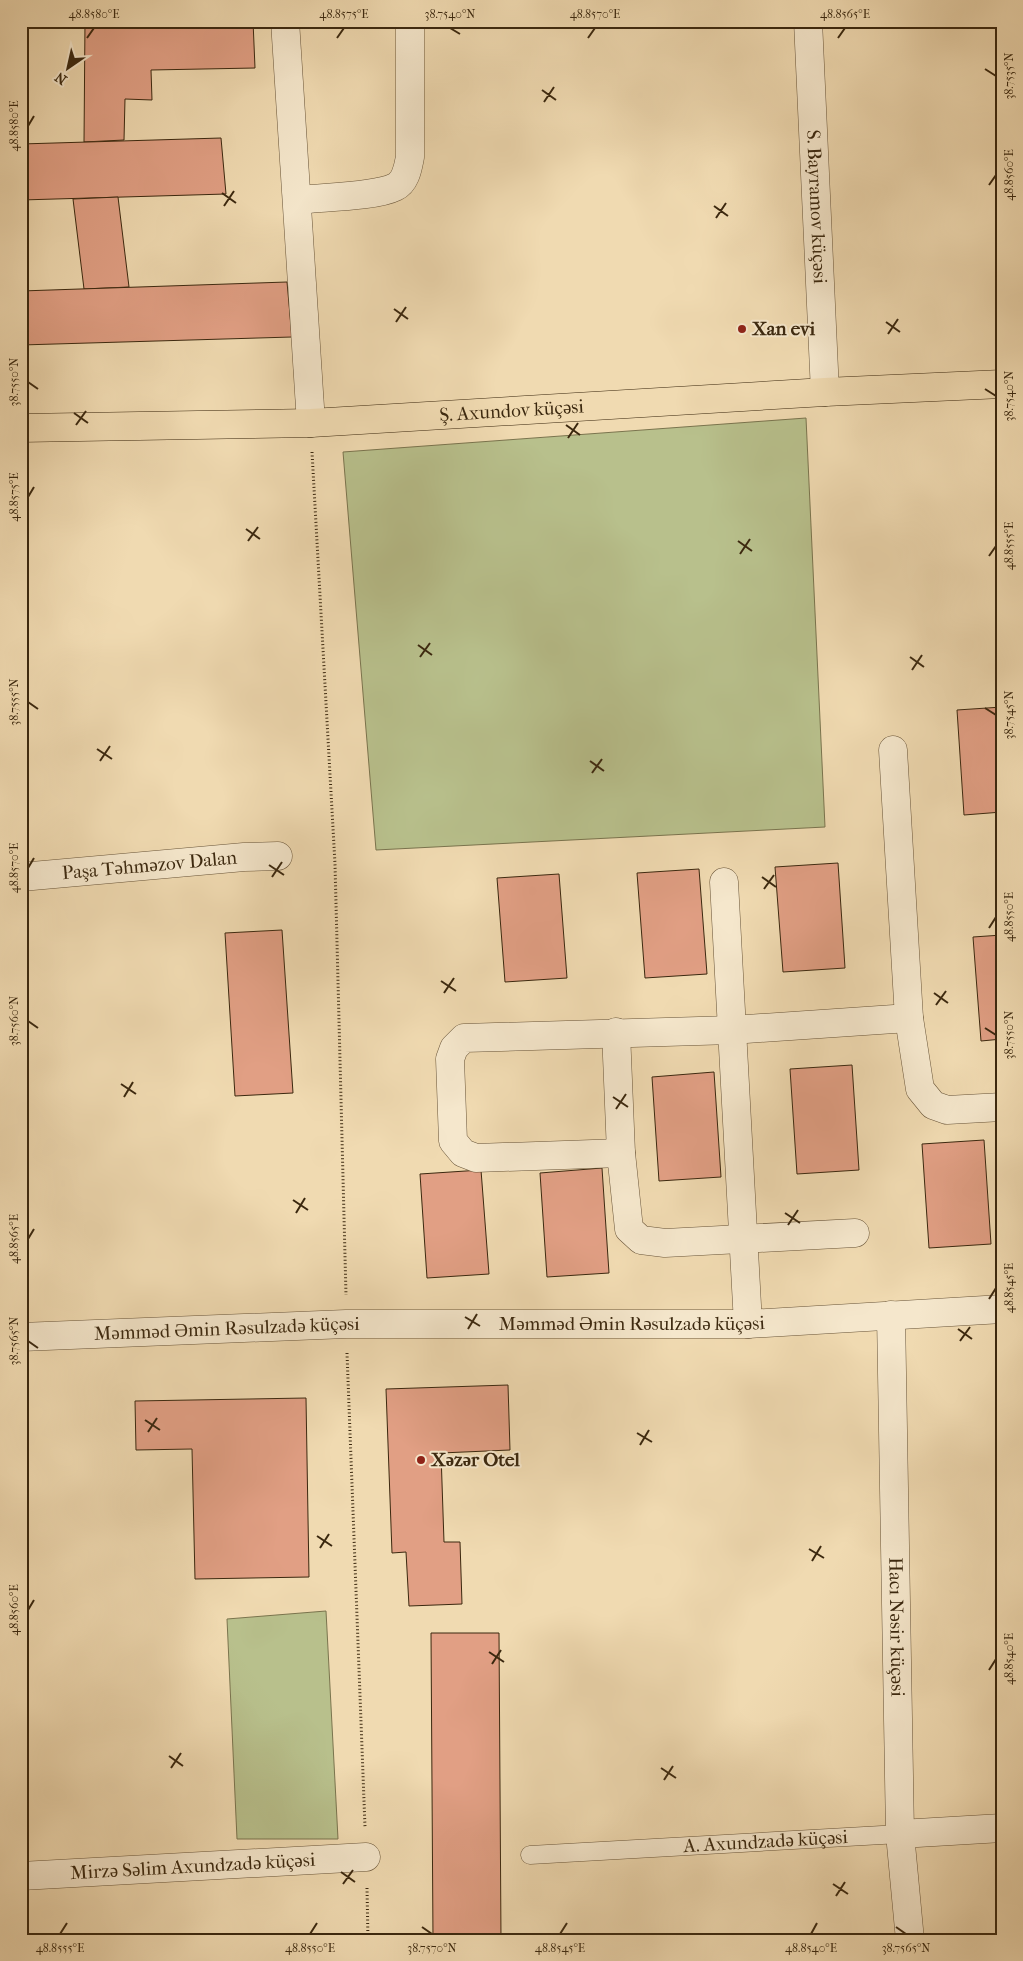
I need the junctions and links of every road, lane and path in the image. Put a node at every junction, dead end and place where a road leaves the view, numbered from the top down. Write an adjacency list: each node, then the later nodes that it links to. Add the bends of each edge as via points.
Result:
1 (285, 21): 4 (street)
2 (410, 21): 4 (street, via 410,157 406,175 396,187 376,192)
3 (808, 21): 6 (street, S. Bayramov küçəsi)
4 (298, 200): 7 (street)
5 (1002, 384): 6 (main road, Ş. Axundov küçəsi)
6 (825, 392): 7 (main road, Ş. Axundov küçəsi)
7 (312, 423): 8 (main road, Ş. Axundov küçəsi); 22 (path, via 335,864)
8 (21, 428)
9 (893, 750): 13 (street)
10 (278, 856): 11 (street, Paşa Təhməzov Dalan)
11 (21, 877)
12 (724, 882): 14 (street)
13 (909, 1018): 14 (street); 16 (street, via 920,1089 934,1105 947,1110)
14 (732, 1030): 15 (street); 19 (street)
15 (616, 1032): 17 (street); 17 (street, via 464,1038 454,1048 450,1060 452,1132 453,1141 463,1153 476,1158)
16 (1002, 1107)
17 (621, 1153): 19 (street, via 630,1229 641,1240 664,1243)
18 (855, 1233): 19 (street)
19 (743, 1239): 23 (street)
20 (1002, 1309): 21 (street, Məmməd Əmin Rəsulzadə küçəsi)
21 (891, 1315): 23 (street, Məmməd Əmin Rəsulzadə küçəsi); 26 (street, Hacı Nəsir küçəsi)
22 (346, 1324): 23 (street, Məmməd Əmin Rəsulzadə küçəsi); 24 (street, Məmməd Əmin Rəsulzadə küçəsi); 28 (path)
23 (748, 1324)
24 (21, 1337)
25 (1002, 1828): 26 (street, A. Axundzadə küçəsi)
26 (900, 1834): 27 (lane, A. Axundzadə küçəsi); 31 (street, Hacı Nəsir küçəsi)
27 (530, 1854)
28 (366, 1857): 29 (street, Mirzə Səlim Axundzadə küçəsi); 30 (path)
29 (21, 1876)
30 (368, 1940)
31 (910, 1940)

